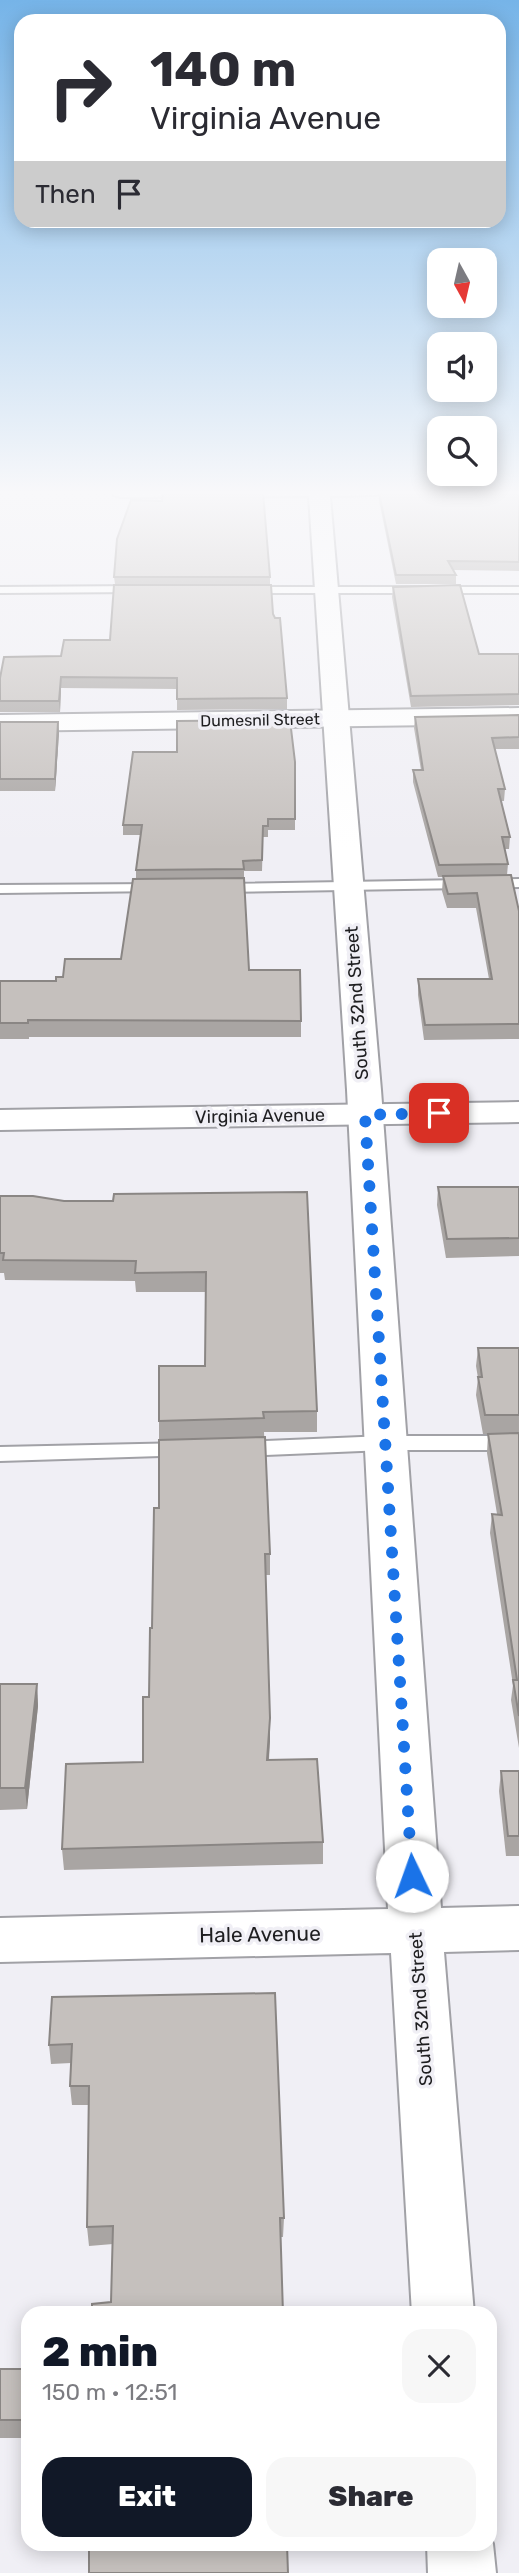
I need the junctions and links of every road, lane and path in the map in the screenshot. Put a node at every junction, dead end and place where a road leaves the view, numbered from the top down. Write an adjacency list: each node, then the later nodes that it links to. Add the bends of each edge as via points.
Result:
1 (327, 609): 3 (street, South 32nd Street)
2 (519, 716): 3 (street, Dumesnil Street)
3 (336, 719): 4 (street, Dumesnil Street); 6 (street, South 32nd Street)
4 (0, 723)
5 (519, 883): 6 (lane)
6 (348, 884): 8 (lane); 11 (street, South 32nd Street)
7 (176, 888): 9 (lane)
8 (204, 888)
9 (0, 889)
10 (519, 1112): 11 (street, Virginia Avenue)
11 (365, 1115): 12 (street, Virginia Avenue); 13 (street, South 32nd Street)
12 (0, 1120)
13 (385, 1443): 14 (lane); 15 (lane); 17 (street, South 32nd Street)
14 (519, 1443)
15 (0, 1454)
16 (519, 1927): 17 (street, Hale Avenue)
17 (415, 1930): 18 (street, Hale Avenue); 19 (street, South 32nd Street)
18 (0, 1940)
19 (442, 2306)
20 (460, 2551): 21 (street)
21 (462, 2573)

